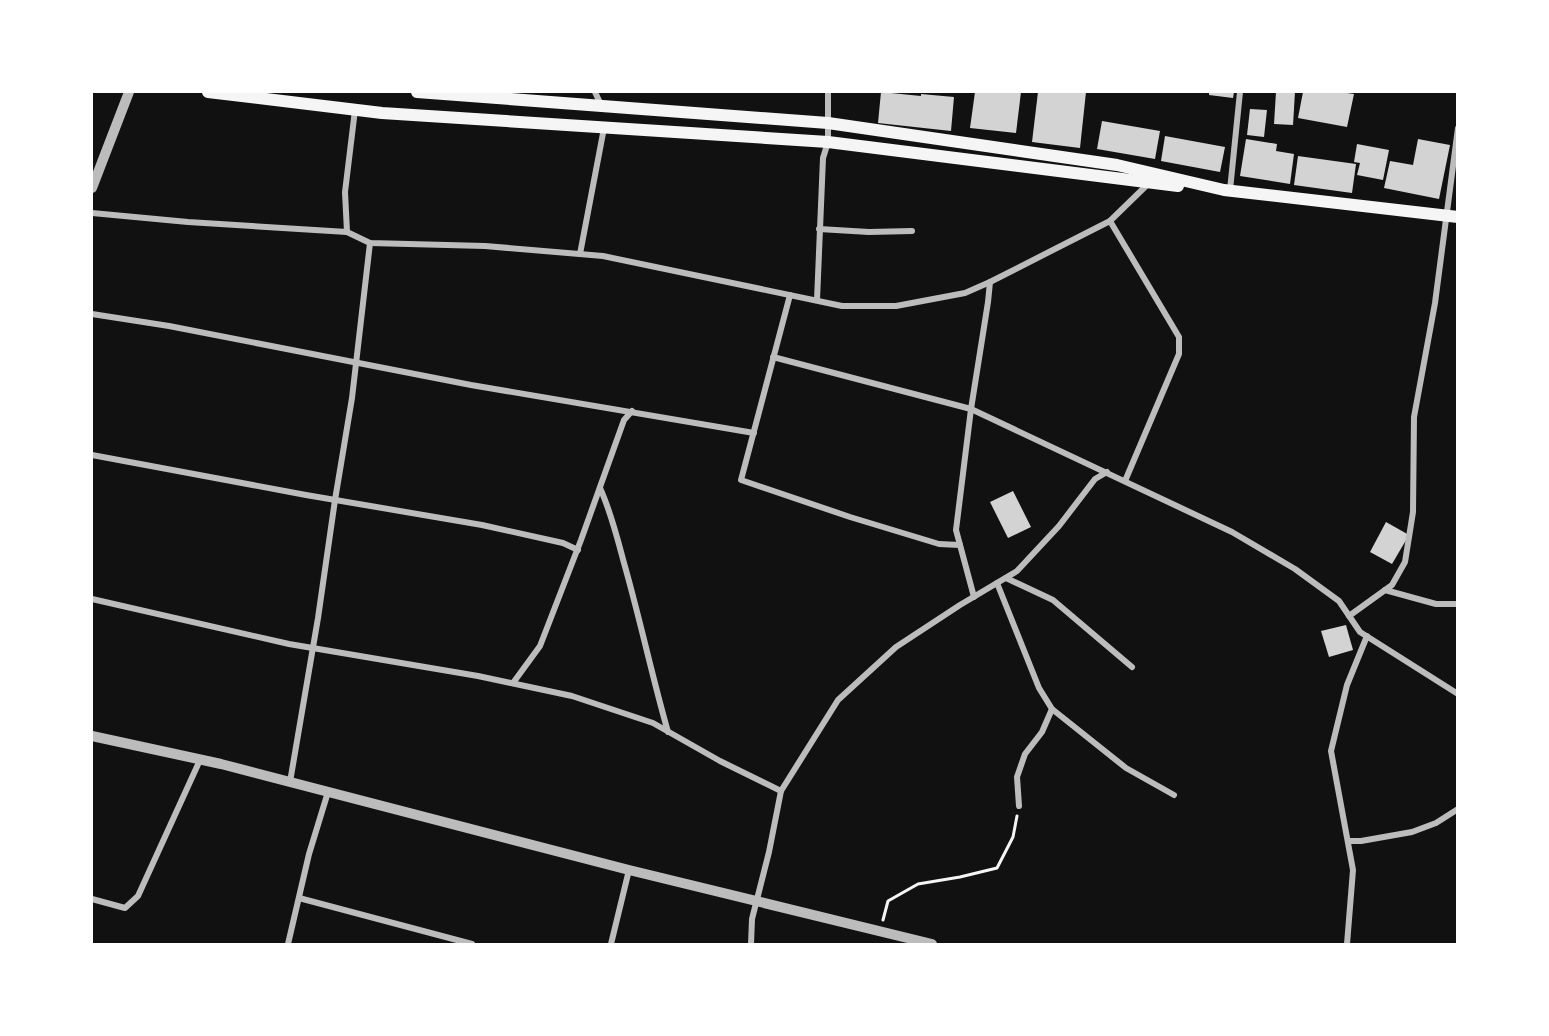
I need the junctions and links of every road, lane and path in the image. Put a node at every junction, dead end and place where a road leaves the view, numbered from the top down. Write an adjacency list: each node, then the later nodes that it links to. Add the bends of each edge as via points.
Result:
1 (129, 92): 14 (street)
2 (208, 92): 8 (main road)
3 (417, 92): 7 (main road)
4 (596, 92): 7 (street)
5 (828, 92): 9 (street)
6 (1240, 92): 15 (street)
7 (602, 106): 9 (main road)
8 (355, 110): 10 (main road); 21 (street, via 345,192)
9 (828, 123): 12 (street); 15 (main road, via 1117,165)
10 (604, 128): 12 (main road); 23 (street)
11 (1458, 128): 17 (street)
12 (828, 142): 13 (main road); 19 (street, via 823,158)
13 (1149, 183): 15 (main road); 18 (street)
14 (92, 188)
15 (1227, 190): 17 (main road)
16 (92, 213): 21 (street)
17 (1452, 216): 42 (street, via 1414,417 1413,512 1405,562)
18 (1110, 221): 24 (street); 35 (street, via 1179,337 1179,354)
19 (819, 229): 20 (street); 26 (street)
20 (912, 231)
21 (347, 232): 22 (street)
22 (370, 243): 23 (street, via 485,246); 29 (street)
23 (580, 254): 25 (street)
24 (990, 282): 26 (street, via 965,293 896,306 842,306); 30 (street)
25 (790, 295): 26 (street); 28 (street)
26 (817, 300)
27 (92, 314): 29 (street)
28 (773, 357): 30 (street); 32 (street)
29 (356, 361): 31 (street, via 471,385); 37 (street)
30 (971, 409): 34 (street); 38 (street, via 956,530)
31 (632, 411): 32 (street); 36 (street, via 624,420)
32 (754, 433): 38 (street, via 741,480 939,544)
33 (92, 455): 37 (street)
34 (1107, 472): 35 (street); 40 (street, via 1095,479 1052,533)
35 (1125, 481): 46 (street, via 1233,532 1295,569 1339,601)
36 (600, 488): 39 (street); 53 (street)
37 (335, 500): 39 (street, via 482,525); 48 (street)
38 (960, 545): 43 (street)
39 (578, 550): 50 (street, via 540,646)
40 (1006, 578): 41 (street); 49 (street, via 1053,600)
41 (997, 583): 43 (street); 52 (street, via 1039,688)
42 (1385, 590): 45 (street, via 1436,604); 46 (street)
43 (974, 597): 57 (street, via 896,647 838,700)
44 (92, 599): 48 (street)
45 (1458, 604)
46 (1349, 616): 47 (street)
47 (1367, 636): 51 (street); 62 (street, via 1347,686 1331,751)
48 (312, 648): 50 (street); 56 (street)
49 (1132, 667)
50 (513, 683): 53 (street, via 572,696)
51 (1458, 694)
52 (1052, 709): 59 (street, via 1126,768); 60 (street, via 1022,762 1017,777)
53 (668, 732): 57 (street)
54 (92, 736): 55 (street)
55 (200, 760): 56 (street); 65 (street, via 138,896 125,908)
56 (290, 782): 58 (street)
57 (781, 791): 66 (street)
58 (328, 792): 63 (street); 64 (street)
59 (1174, 795)
60 (1019, 806): 67 (path, via 1014,837 997,868 918,884 888,901)
61 (1458, 809): 62 (street, via 1412,832)
62 (1348, 842): 73 (street, via 1353,870)
63 (629, 870): 66 (street); 70 (street)
64 (299, 898): 68 (street); 69 (street)
65 (92, 899)
66 (756, 902): 67 (street); 71 (street)
67 (880, 932): 72 (street)
68 (288, 945)
69 (472, 945)
70 (611, 945)
71 (751, 945)
72 (932, 945)
73 (1347, 945)

